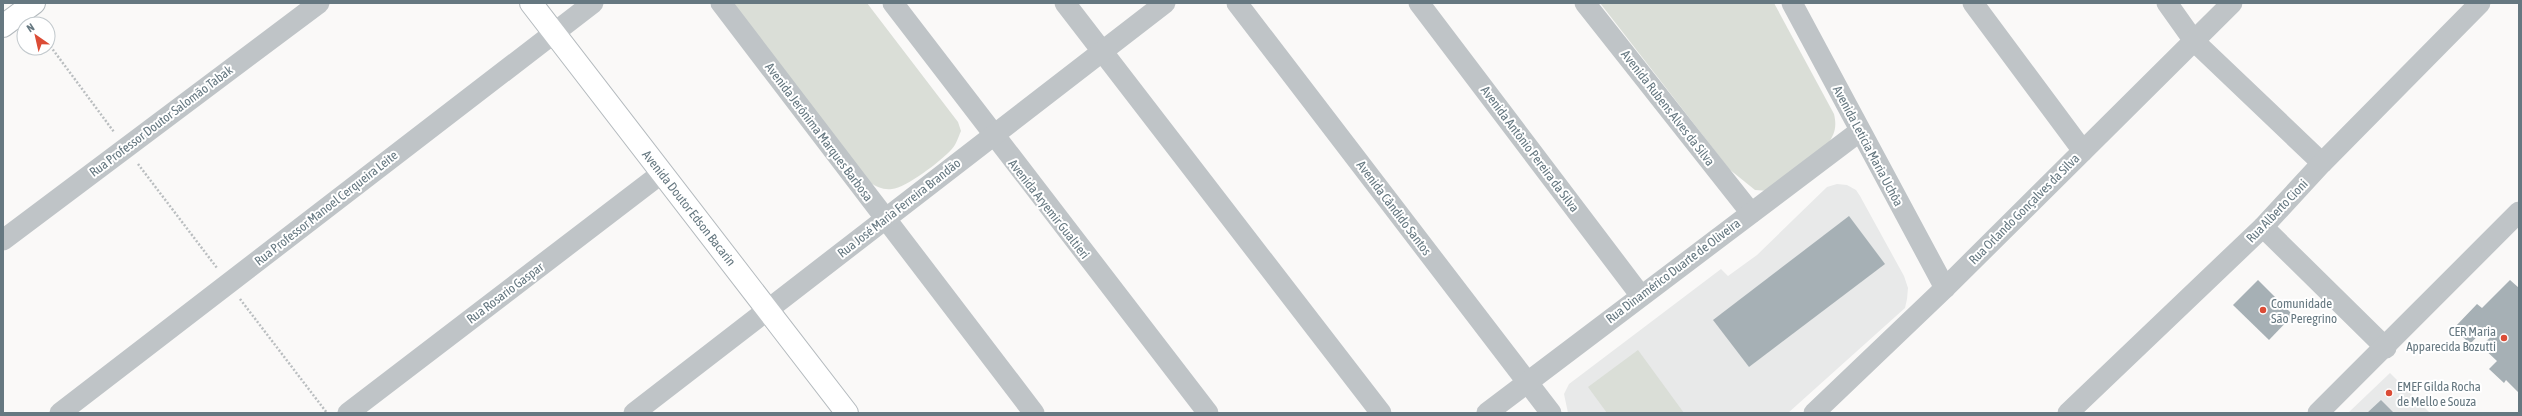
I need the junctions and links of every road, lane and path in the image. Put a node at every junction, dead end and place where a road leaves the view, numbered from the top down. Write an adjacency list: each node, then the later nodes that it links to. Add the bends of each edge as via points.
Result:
1 (34, 3): 17 (street)
2 (319, 3): 24 (street, Rua Professor Doutor Salomão Tabak)
3 (531, 3): 18 (street, Avenida Doutor Edson Bacarin)
4 (593, 3): 18 (street, Rua Professor Manoel Cerqueira Leite)
5 (721, 3): 30 (street, Avenida Jerônima Marques Barbosa)
6 (893, 3): 23 (street, Avenida Aryemir Gualtieri)
7 (1065, 3): 20 (street)
8 (1165, 3): 20 (street, Rua José Maria Ferreira Brandão)
9 (1237, 3): 38 (street, Avenida Cândido Santos)
10 (1419, 3): 35 (street, Avenida Antônio Pereira da Silva)
11 (1585, 3): 29 (street, Avenida Rubens Alves da Silva)
12 (1792, 3): 22 (street, Avenida Letícia Maria Uchôa)
13 (1973, 3): 25 (street)
14 (2167, 3): 19 (street)
15 (2232, 3): 19 (street, Rua Orlando Gonçalves da Silva)
16 (2480, 3): 26 (street, Rua Alberto Cioni)
17 (3, 26)
18 (554, 32): 27 (street, Avenida Doutor Edson Bacarin); 33 (street, Rua Professor Manoel Cerqueira Leite)
19 (2194, 41): 25 (street, Rua Orlando Gonçalves da Silva); 26 (street)
20 (1101, 52): 23 (street, Rua José Maria Ferreira Brandão); 46 (street)
21 (56, 53): 24 (path)
22 (1860, 131): 29 (street, Rua Dinamérico Duarte de Oliveira); 34 (street, Avenida Letícia Maria Uchôa)
23 (993, 136): 30 (street, Rua José Maria Ferreira Brandão); 45 (street, Avenida Aryemir Gualtieri)
24 (125, 147): 32 (street, Rua Professor Doutor Salomão Tabak); 33 (path)
25 (2083, 151): 34 (street, Rua Orlando Gonçalves da Silva)
26 (2322, 163): 31 (street, Rua Alberto Cioni)
27 (662, 173): 36 (street, Avenida Doutor Edson Bacarin); 41 (street, Rua Rosario Gaspar)
28 (2519, 212): 37 (street)
29 (1751, 213): 35 (street, Rua Dinamérico Duarte de Oliveira)
30 (886, 219): 36 (street, Rua José Maria Ferreira Brandão); 44 (street, Avenida Jerônima Marques Barbosa)
31 (2263, 227): 37 (street); 50 (street, Rua Alberto Cioni)
32 (3, 240)
33 (228, 283): 39 (street, Rua Professor Manoel Cerqueira Leite); 40 (path)
34 (1945, 288): 49 (street, Rua Orlando Gonçalves da Silva)
35 (1641, 296): 38 (street, Rua Dinamérico Duarte de Oliveira)
36 (767, 310): 42 (street, Rua José Maria Ferreira Brandão); 43 (street, Avenida Doutor Edson Bacarin)
37 (2386, 348): 51 (street)
38 (1527, 383): 47 (street, Rua Dinamérico Duarte de Oliveira); 48 (street, Avenida Cândido Santos)
39 (60, 413)
40 (326, 413)
41 (348, 413)
42 (634, 413)
43 (847, 413)
44 (1034, 413)
45 (1208, 413)
46 (1381, 413)
47 (1487, 413)
48 (1551, 413)
49 (1814, 413)
50 (2068, 413)
51 (2318, 413)

